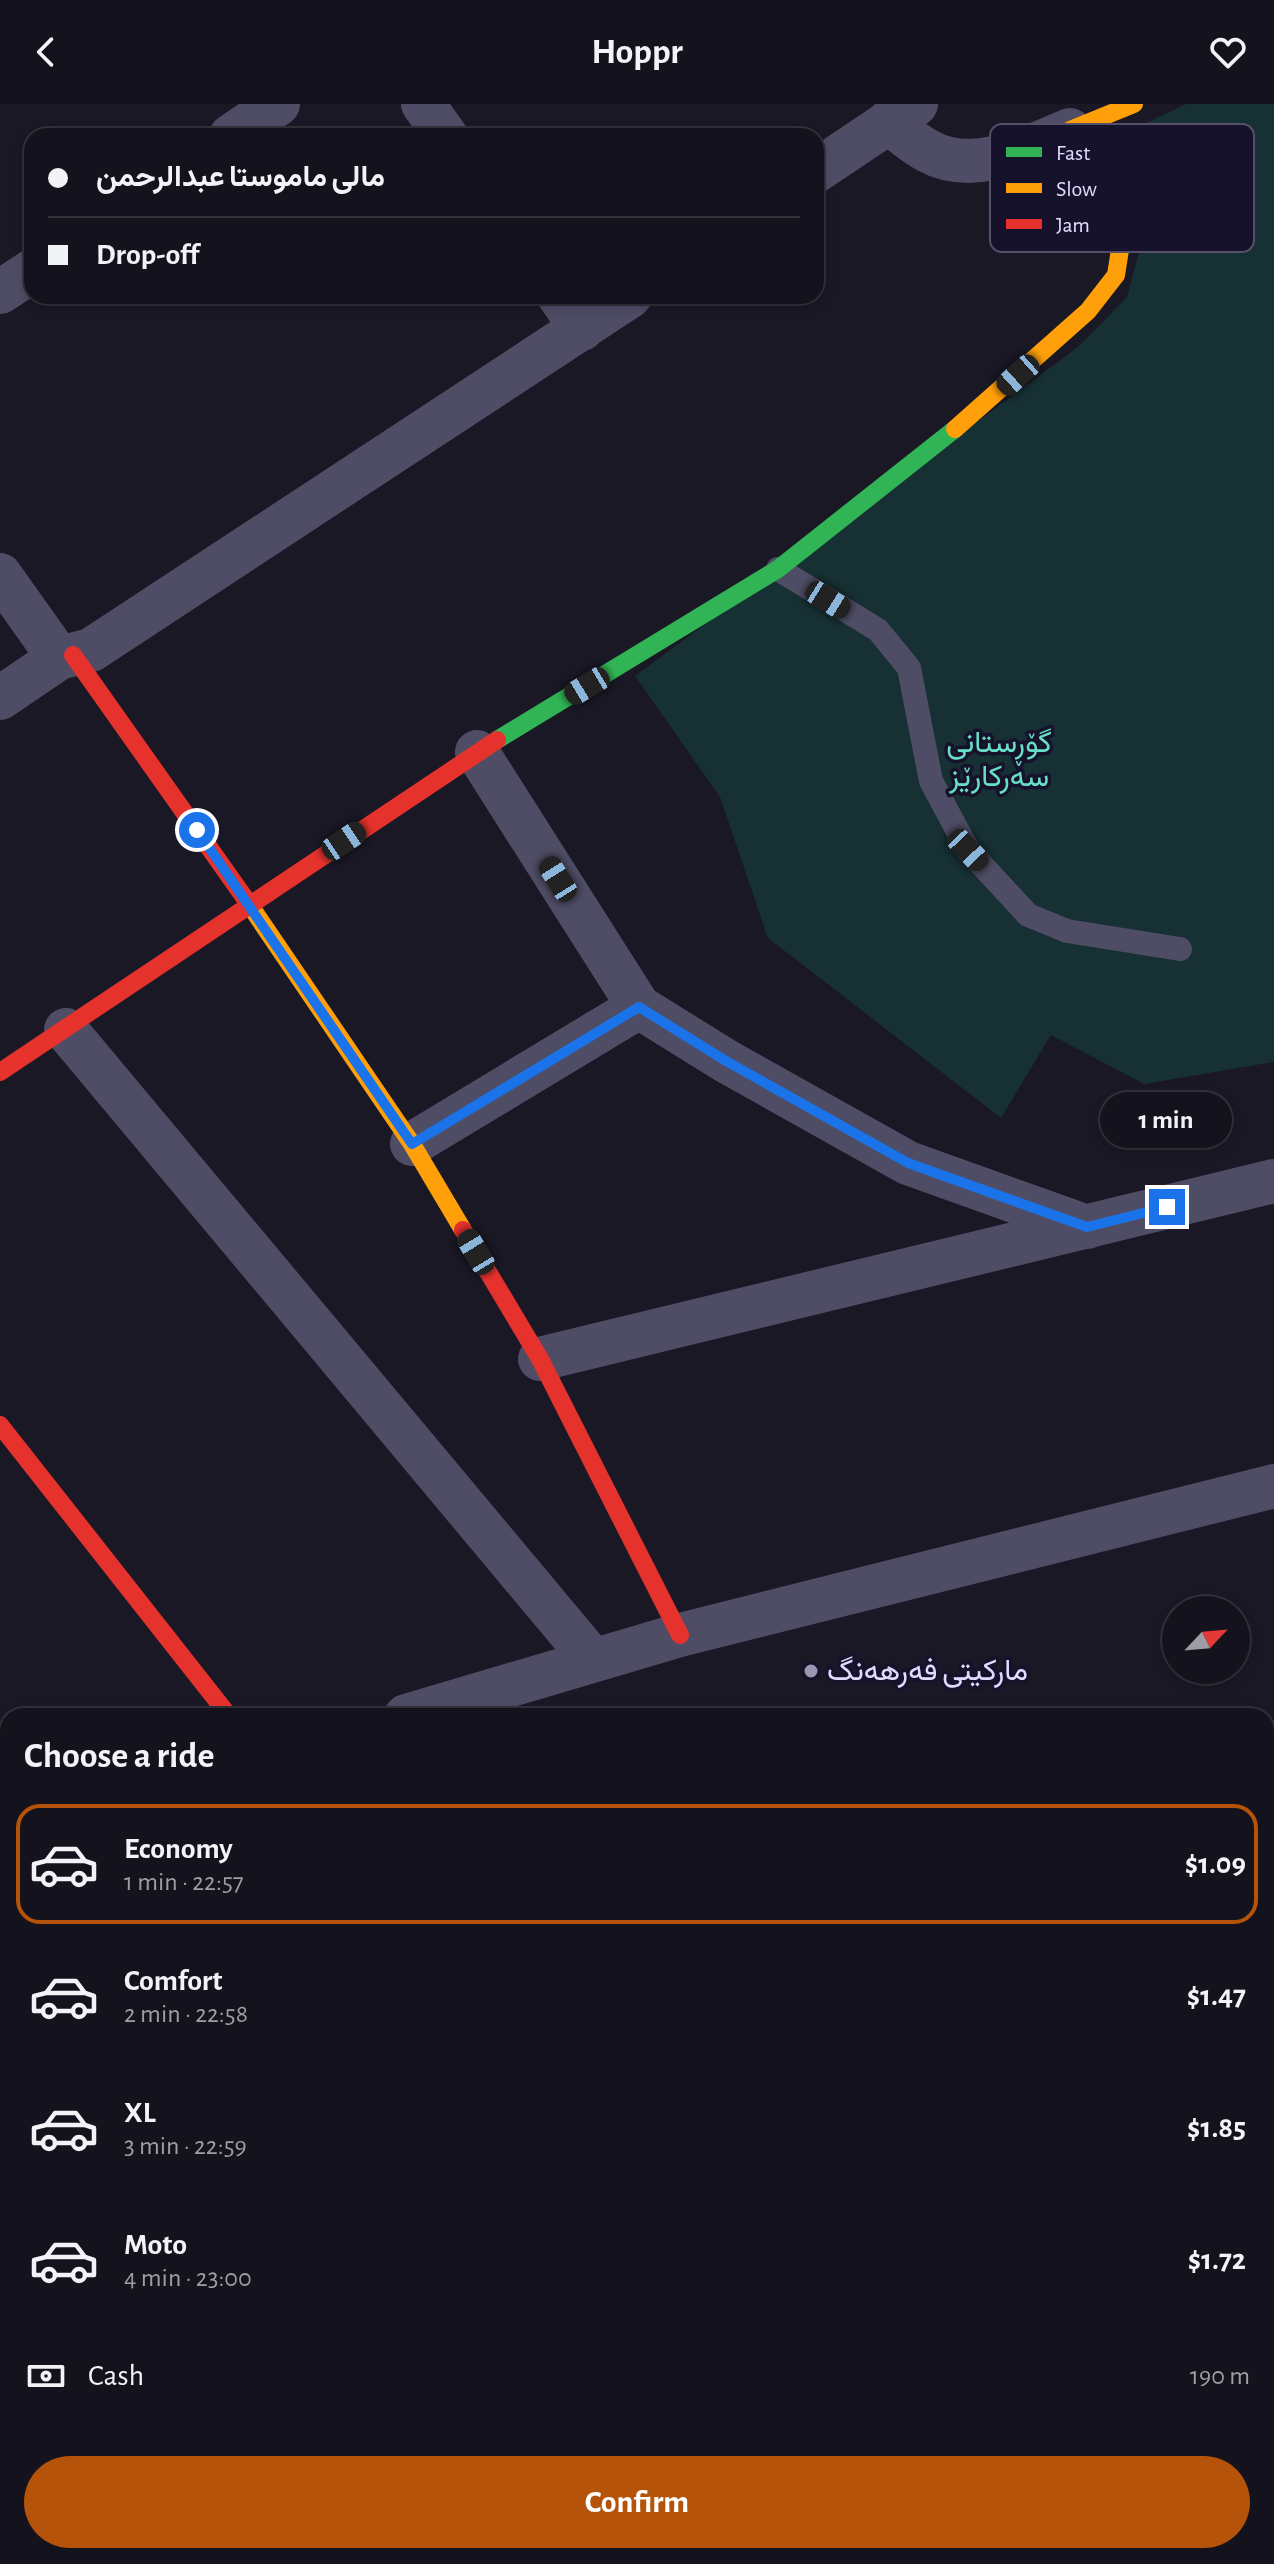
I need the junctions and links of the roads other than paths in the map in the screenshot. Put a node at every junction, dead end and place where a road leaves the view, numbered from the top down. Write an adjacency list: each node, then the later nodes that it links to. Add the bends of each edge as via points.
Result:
1 (278, 104): 6 (street)
2 (423, 104): 7 (street)
3 (1134, 104): 5 (main road)
4 (902, 113): 8 (street, via 929,153 965,161); 9 (street)
5 (1085, 124)
6 (243, 128)
7 (440, 128)
8 (990, 157)
9 (824, 166)
10 (1120, 252): 15 (main road, via 1116,275 1088,311 995,397)
11 (24, 276): 12 (street)
12 (0, 292)
13 (600, 304): 14 (street)
14 (570, 312): 17 (street, via 91,650)
15 (778, 569): 19 (main road); 21 (lane, via 878,630 909,668 931,781 968,850 1028,915 1067,931)
16 (0, 575): 17 (street)
17 (66, 656): 18 (street); 20 (main road)
18 (0, 698)
19 (477, 752): 20 (main road); 22 (street)
20 (250, 905): 23 (main road); 25 (main road)
21 (1180, 949)
22 (639, 1007): 25 (street); 27 (street, via 908,1163)
23 (66, 1030): 24 (main road); 32 (street)
24 (0, 1072)
25 (412, 1144): 28 (main road)
26 (1274, 1181): 27 (street)
27 (1087, 1227): 28 (street)
28 (540, 1359): 31 (main road)
29 (0, 1425): 33 (main road)
30 (1274, 1486): 31 (street)
31 (680, 1635): 32 (street)
32 (592, 1659): 34 (street)
33 (223, 1708)
34 (432, 1708)

